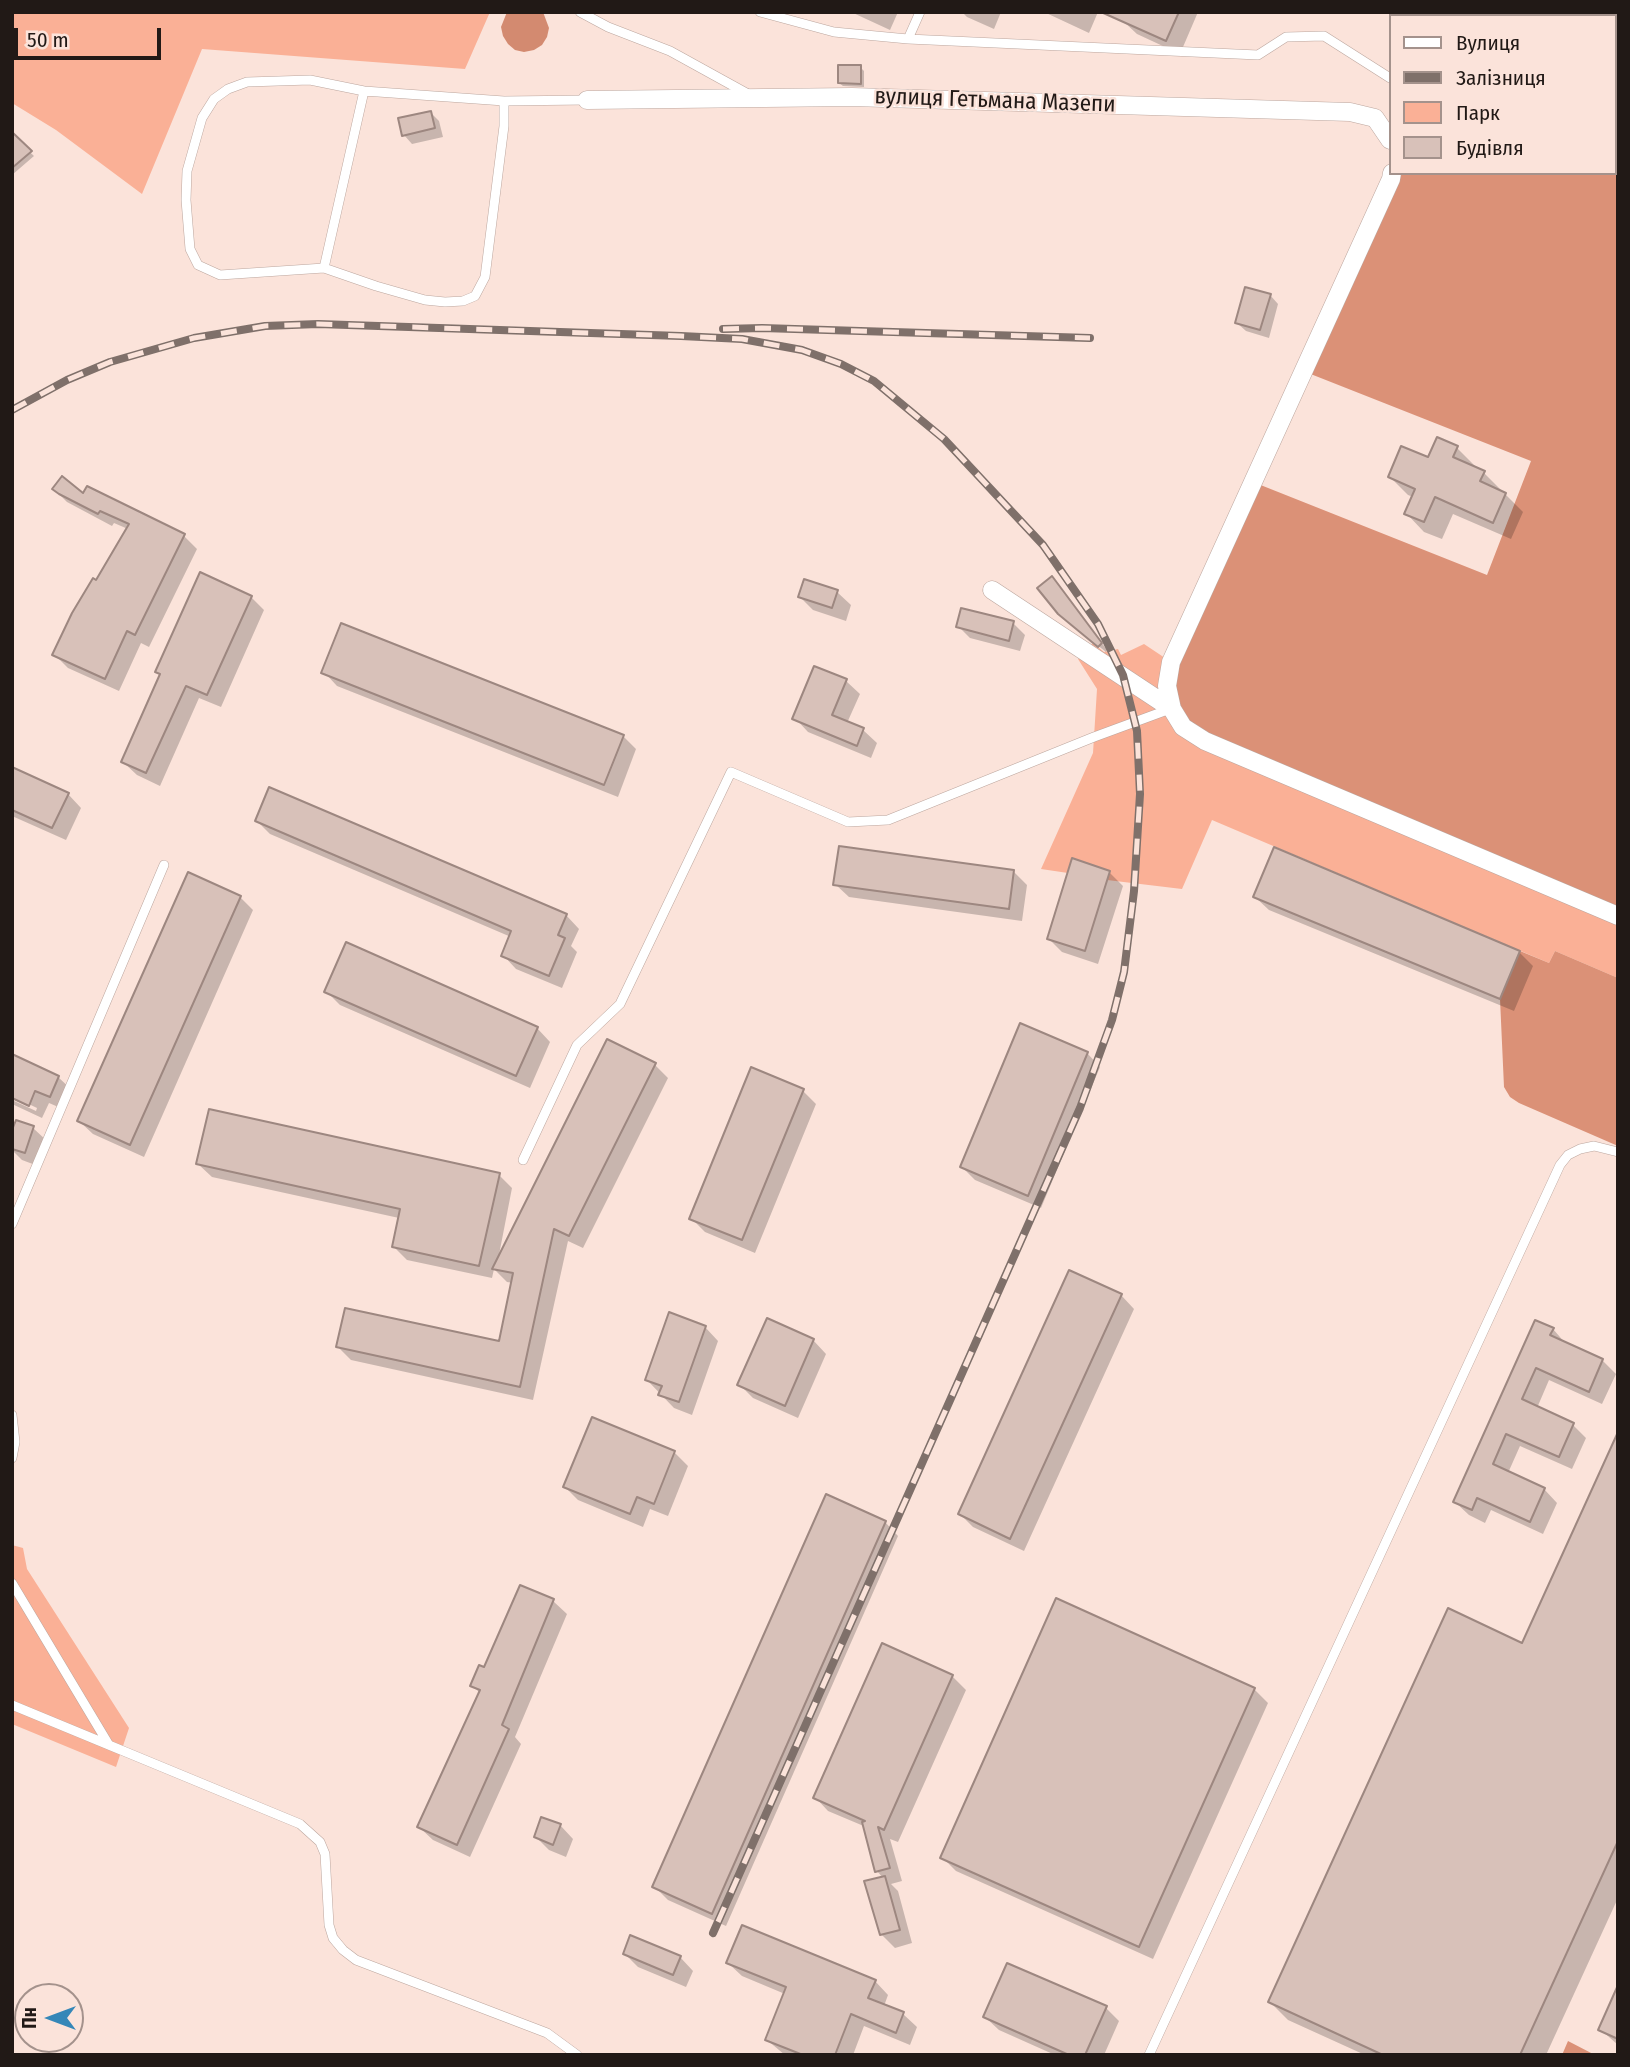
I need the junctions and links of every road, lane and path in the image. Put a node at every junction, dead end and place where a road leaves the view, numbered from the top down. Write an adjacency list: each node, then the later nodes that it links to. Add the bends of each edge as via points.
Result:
1 (580, 12): 7 (lane, via 670,51)
2 (760, 12): 4 (lane, via 834,32)
3 (919, 12): 4 (lane)
4 (908, 39): 5 (lane, via 1258,55 1286,37 1324,36)
5 (1388, 77)
6 (364, 91): 9 (lane); 12 (lane); 12 (lane, via 310,80 247,82 228,89 214,99 202,118 187,171 187,226 198,265 220,275)
7 (754, 98): 8 (street, вулиця Гетьмана Мазепи); 10 (street, вулиця Гетьмана Мазепи, via 1350,111 1375,118)
8 (587, 100): 9 (lane)
9 (504, 101): 12 (lane, via 485,277 475,296 463,301 425,300)
10 (1388, 137)
11 (1392, 175): 14 (street, via 1171,662 1167,686)
12 (324, 268)
13 (992, 590): 14 (street)
14 (1172, 709): 16 (street, via 1183,727 1205,741); 18 (lane, via 888,820 848,822 731,772 620,1004 578,1045)
15 (164, 865): 19 (lane)
16 (1618, 916)
17 (1618, 1152): 26 (lane, via 1594,1146 1580,1149 1560,1165)
18 (523, 1160)
19 (12, 1224)
20 (12, 1415): 21 (lane)
21 (12, 1458)
22 (12, 1583): 24 (lane)
23 (12, 1704): 24 (lane)
24 (109, 1745): 25 (lane, via 287,1817 311,1832 326,1854 331,1932 349,1955 547,2033)
25 (577, 2055)
26 (1149, 2055)

